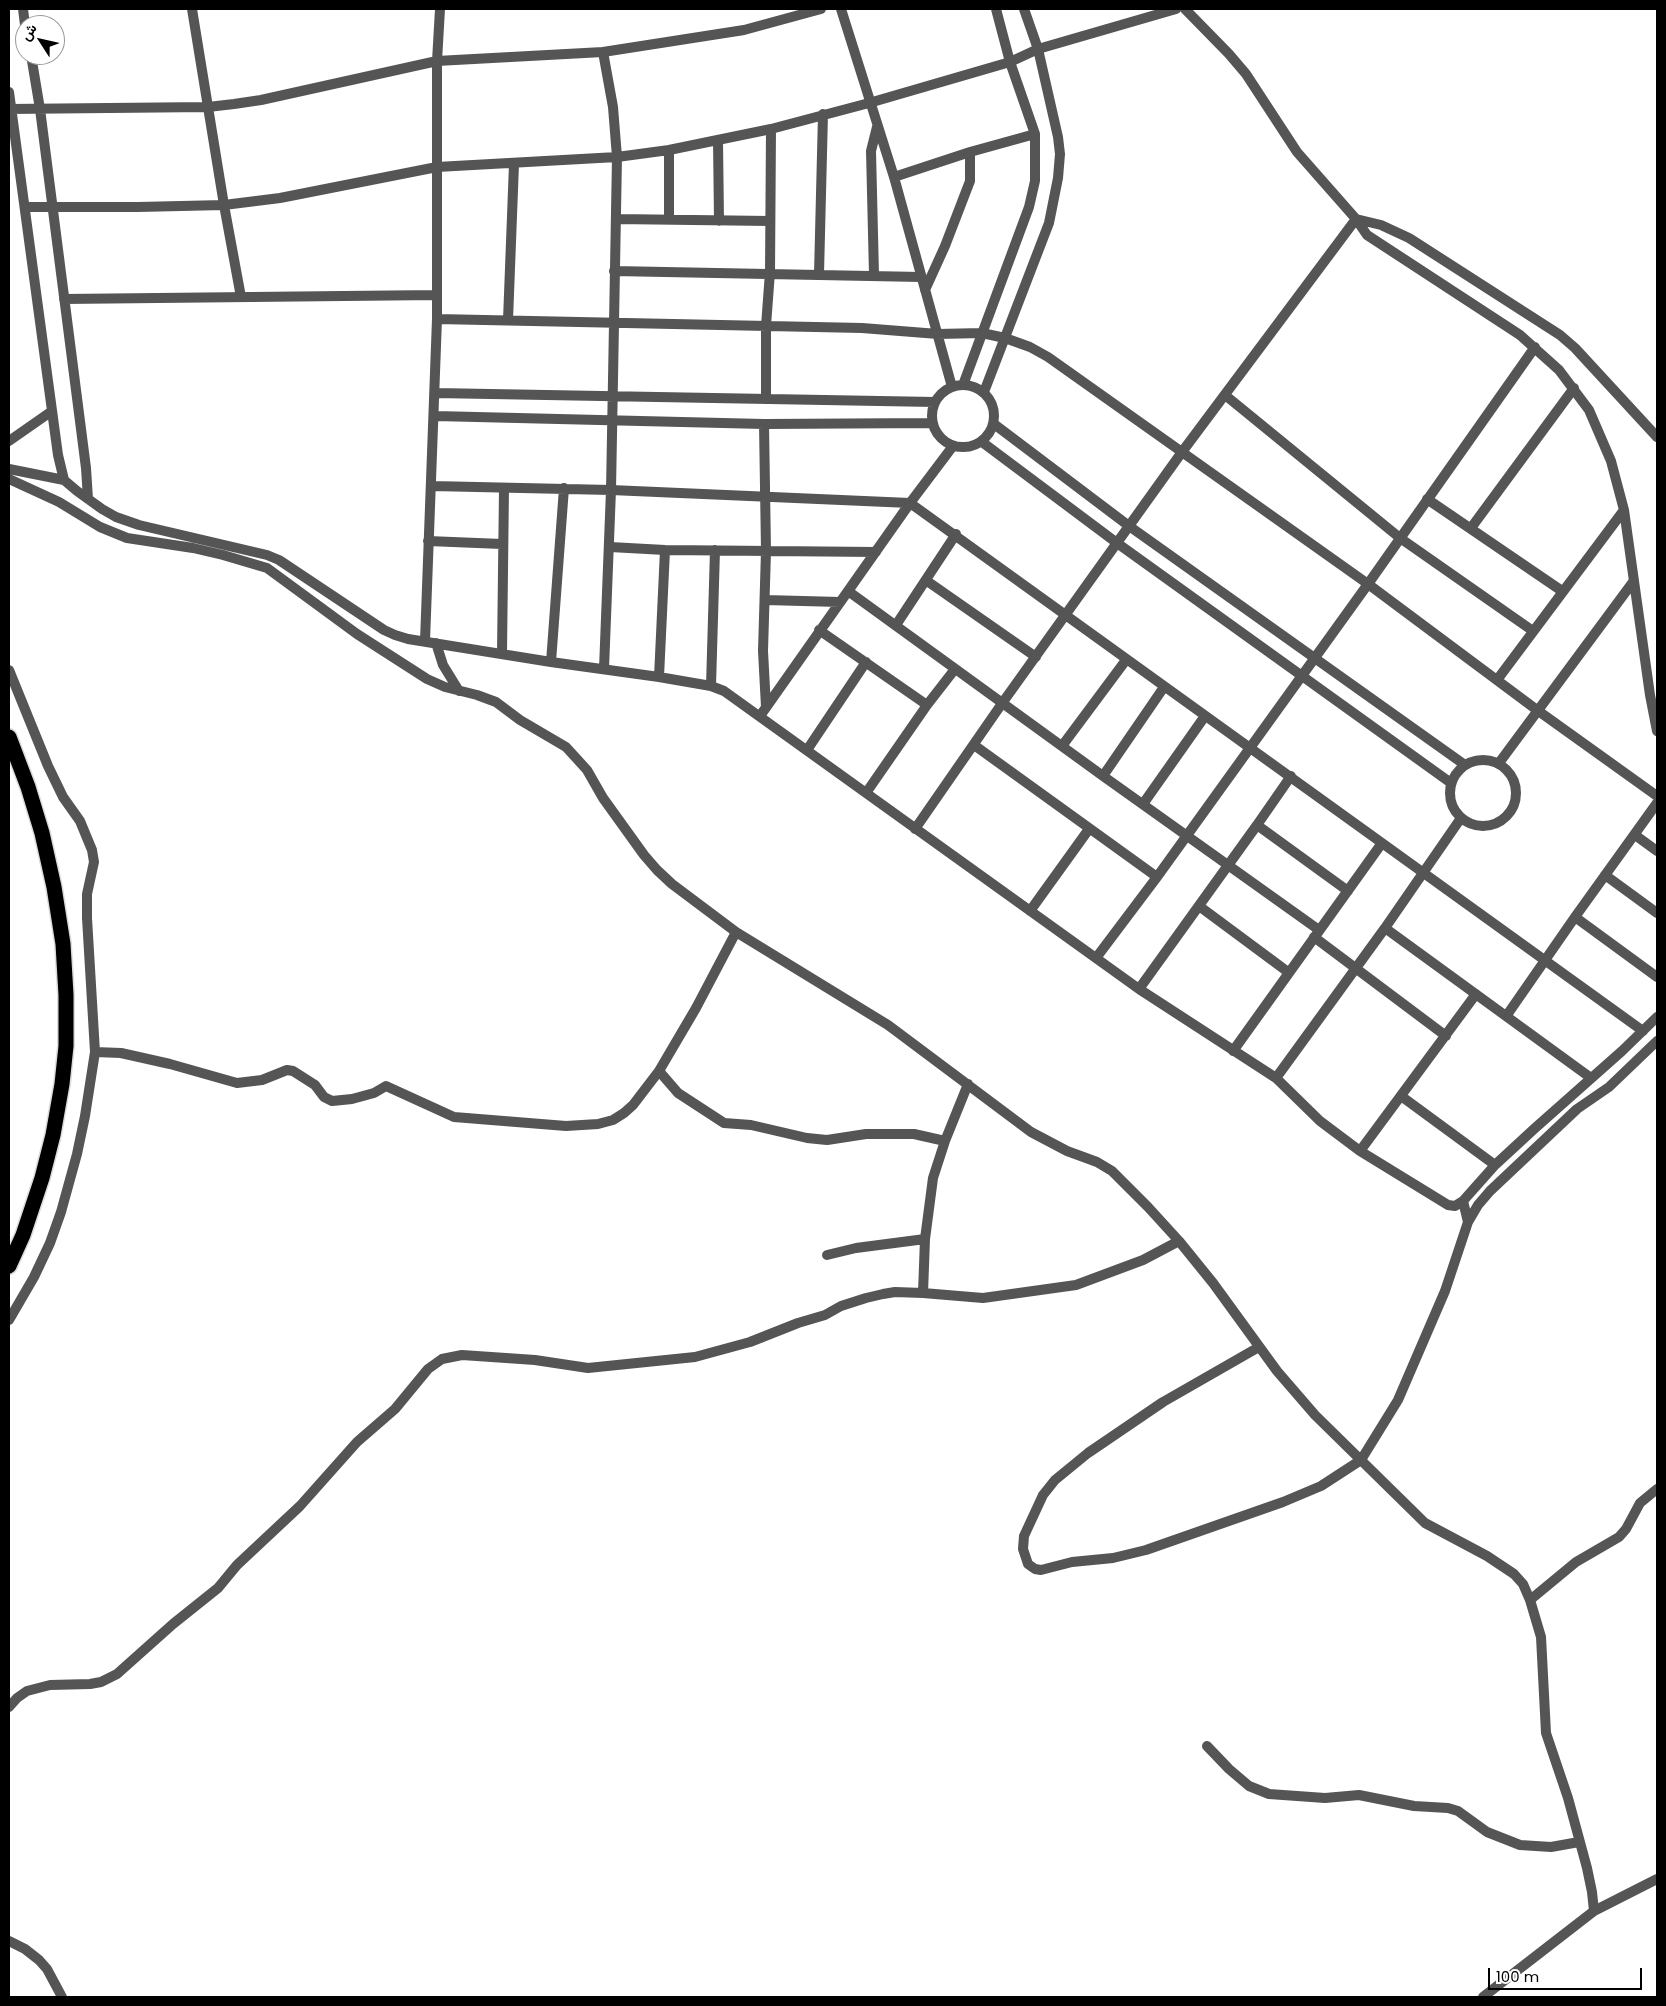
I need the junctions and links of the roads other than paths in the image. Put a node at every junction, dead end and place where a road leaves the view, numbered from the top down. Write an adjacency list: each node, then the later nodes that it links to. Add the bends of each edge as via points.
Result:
1 (192, 9): 16 (street)
2 (440, 9): 11 (street)
3 (820, 9): 10 (street, via 744,30)
4 (841, 9): 15 (street)
5 (996, 9): 12 (street)
6 (1024, 9): 9 (street)
7 (1176, 9): 9 (street)
8 (1185, 9): 35 (street, via 1229,54 1297,152)
9 (1038, 49): 12 (street); 53 (street, via 1058,137 1058,178 1049,224)
10 (603, 52): 11 (street); 26 (street, via 613,107)
11 (437, 61): 16 (street, via 261,100); 28 (street)
12 (1010, 62): 15 (street); 22 (street)
13 (33, 65): 18 (street)
14 (9, 92): 17 (street)
15 (869, 103): 19 (street); 20 (street)
16 (208, 107): 18 (street); 30 (street)
17 (10, 109): 18 (street); 31 (street)
18 (40, 109): 32 (street)
19 (823, 114): 21 (street); 40 (street)
20 (877, 127): 29 (street); 41 (street, via 871,151)
21 (771, 129): 23 (street); 37 (street)
22 (1035, 134): 25 (street); 51 (street, via 1034,192)
23 (718, 140): 24 (street); 36 (street)
24 (669, 150): 26 (street); 34 (street)
25 (970, 152): 29 (street); 43 (street, via 970,181)
26 (617, 157): 27 (street); 33 (street)
27 (514, 164): 28 (street); 48 (street)
28 (437, 167): 30 (street, via 280,198); 44 (street)
29 (894, 177): 42 (street)
30 (224, 205): 32 (street); 45 (street)
31 (25, 207): 32 (street); 64 (street)
32 (53, 207): 46 (street)
33 (616, 219): 34 (street); 38 (street)
34 (669, 219): 36 (street)
35 (1356, 219): 54 (street, via 1380,244); 60 (street); 70 (street, via 1375,223 1409,238 1560,335)
36 (718, 220): 37 (street)
37 (770, 221): 39 (street)
38 (614, 271): 39 (street); 49 (street)
39 (770, 272): 40 (street); 50 (street)
40 (818, 274): 41 (street)
41 (874, 275): 42 (street)
42 (921, 277): 43 (street)
43 (925, 290): 52 (street)
44 (437, 295): 45 (street); 47 (street)
45 (241, 297): 46 (street)
46 (64, 298): 83 (street)
47 (437, 319): 48 (street); 59 (street)
48 (508, 320): 49 (street)
49 (613, 323): 50 (street); 61 (street)
50 (766, 326): 52 (street); 62 (street)
51 (982, 333): 52 (street); 53 (street); 55 (street)
52 (938, 334): 56 (street)
53 (1005, 338): 58 (street); 74 (street, via 1048,357)
54 (1535, 347): 57 (street); 84 (street)
55 (963, 385): 56 (street); 58 (street)
56 (952, 387): 63 (street)
57 (1574, 388): 86 (street, via 1589,410 1611,462); 88 (street)
58 (984, 392): 69 (street, via 995,413)
59 (435, 393): 61 (street); 65 (street)
60 (1225, 395): 74 (street); 90 (street)
61 (612, 398): 62 (street); 66 (street)
62 (766, 398): 63 (street)
63 (935, 402): 68 (street)
64 (52, 411): 71 (street); 77 (street)
65 (435, 416): 66 (street); 78 (street)
66 (612, 419): 67 (street); 81 (street)
67 (764, 424): 68 (street); 82 (street)
68 (933, 424): 73 (street, via 942,440)
69 (994, 424): 72 (street); 87 (street)
70 (1657, 437)
71 (9, 441)
72 (982, 442): 73 (street, via 968,448); 92 (street)
73 (953, 446): 85 (street)
74 (1182, 452): 87 (street); 101 (street)
75 (9, 469): 77 (street)
76 (9, 479): 126 (street, via 127,538 192,548 267,568 427,680)
77 (64, 480): 83 (street)
78 (432, 486): 79 (street); 91 (street)
79 (504, 488): 80 (street); 93 (street)
80 (564, 488): 81 (street); 116 (street)
81 (611, 490): 82 (street); 94 (street)
82 (765, 498): 85 (street); 97 (street)
83 (88, 499): 110 (street, via 116,517 138,525 279,560 384,630)
84 (1427, 499): 88 (street); 90 (street)
85 (910, 503): 89 (street); 98 (street)
86 (1624, 510): 100 (street); 103 (street)
87 (1129, 526): 92 (street); 114 (street)
88 (1471, 528): 103 (street)
89 (956, 534): 99 (street); 106 (street)
90 (1400, 538): 101 (street); 109 (street)
91 (428, 541): 93 (street); 110 (street)
92 (1117, 543): 106 (street); 122 (street)
93 (502, 544): 112 (street)
94 (610, 547): 95 (street); 118 (street)
95 (665, 550): 96 (street); 121 (street)
96 (715, 550): 97 (street); 124 (street)
97 (766, 551): 98 (street); 104 (street)
98 (876, 552): 102 (street)
99 (927, 581): 107 (street); 113 (street)
100 (1633, 582): 130 (street); 133 (street)
101 (1368, 584): 114 (street); 123 (street)
102 (848, 591): 105 (street); 107 (street)
103 (1562, 591): 109 (street)
104 (765, 600): 105 (street); 129 (street)
105 (840, 602): 108 (street)
106 (1065, 615): 113 (street); 115 (street)
107 (896, 625): 119 (street)
108 (820, 630): 117 (street); 129 (street)
109 (1533, 631): 123 (street)
110 (425, 641): 111 (street)
111 (436, 643): 112 (street); 126 (street, via 443,665)
112 (502, 653): 116 (street)
113 (1036, 657): 127 (street)
114 (1314, 657): 122 (street); 140 (street)
115 (1126, 660): 125 (street); 136 (street)
116 (552, 662): 118 (street)
117 (866, 662): 128 (street); 138 (street)
118 (604, 668): 121 (street)
119 (955, 669): 127 (street); 128 (street)
120 (9, 670): 181 (street, via 48,766 63,797 80,821 92,850 94,862 87,894 87,918)
121 (659, 676): 124 (street)
122 (1301, 677): 137 (street); 143 (street)
123 (1497, 680): 130 (street)
124 (711, 686): 131 (street)
125 (1164, 687): 132 (street); 141 (street)
126 (459, 691): 166 (street, via 496,702 566,747 587,770 603,798 656,870)
127 (1003, 702): 135 (street); 136 (street)
128 (927, 705): 144 (street)
129 (766, 707): 131 (street)
130 (1537, 710): 139 (street); 145 (street)
131 (760, 716): 138 (street)
132 (1205, 716): 137 (street); 147 (street)
133 (1657, 731)
134 (9, 737): 195 (highway, via 42,833 54,887 63,944 66,1046 53,1135 42,1178)
135 (974, 745): 150 (street); 151 (street)
136 (1062, 746): 141 (street)
137 (1251, 746): 142 (street); 153 (street)
138 (807, 750): 144 (street)
139 (1499, 764): 140 (street, via 1482,760); 148 (street, via 1512,778 1515,789 1510,811 1502,819 1483,826)
140 (1466, 765): 143 (street, via 1456,773)
141 (1103, 776): 147 (street)
142 (1292, 776): 149 (street); 154 (street)
143 (1451, 783): 148 (street, via 1453,806)
144 (866, 794): 150 (street)
145 (1657, 796)
146 (1657, 803): 152 (street)
147 (1143, 804): 153 (street)
148 (1461, 818): 157 (street)
149 (1257, 825): 156 (street); 160 (street)
150 (915, 829): 162 (street)
151 (1089, 829): 159 (street); 162 (street)
152 (1635, 835): 155 (street); 158 (street)
153 (1187, 836): 156 (street); 159 (street)
154 (1382, 843): 157 (street); 160 (street)
155 (1657, 851)
156 (1228, 866): 161 (street); 167 (street)
157 (1423, 872): 165 (street); 169 (street)
158 (1606, 875): 163 (street); 164 (street)
159 (1157, 877): 168 (street)
160 (1348, 891): 167 (street)
161 (1200, 906): 171 (street); 173 (street)
162 (1030, 911): 168 (street)
163 (1657, 913)
164 (1575, 917): 169 (street); 172 (street)
165 (1385, 928): 170 (street); 174 (street)
166 (736, 932): 182 (street); 185 (street, via 888,1025)
167 (1316, 933): 170 (street); 171 (street)
168 (1096, 958): 173 (street)
169 (1546, 960): 175 (street); 177 (street)
170 (1355, 968): 178 (street); 183 (street)
171 (1288, 972): 180 (street)
172 (1657, 977)
173 (1139, 989): 180 (street)
174 (1476, 994): 175 (street); 178 (street)
175 (1507, 1015): 184 (street)
176 (1657, 1017): 177 (street)
177 (1643, 1031): 184 (street)
178 (1446, 1036): 186 (street)
179 (1657, 1041): 191 (street, via 1609,1087 1577,1109 1490,1191)
180 (1233, 1050): 183 (street)
181 (95, 1052): 182 (street, via 121,1053 237,1082 262,1080 290,1070 315,1085 324,1097 332,1101 352,1099 386,1086 454,1117 566,1126 598,1124 619,1117 633,1105); 197 (street, via 77,1154 61,1212 34,1277)
182 (659, 1071): 187 (street, via 678,1093 724,1123 827,1140 866,1134 914,1134)
183 (1276, 1078): 188 (street, via 1320,1121)
184 (1591, 1078): 189 (street)
185 (968, 1084): 187 (street); 193 (street, via 1045,1140 1106,1166)
186 (1401, 1096): 188 (street); 189 (street)
187 (944, 1140): 192 (street, via 932,1185)
188 (1360, 1151): 190 (street, via 1448,1205 1455,1206)
189 (1495, 1166): 190 (street)
190 (1463, 1201): 191 (street)
191 (1468, 1222): 199 (street, via 1446,1291 1398,1400)
192 (925, 1239): 194 (street); 196 (street)
193 (1179, 1241): 196 (street, via 1143,1260 1076,1285 983,1298); 198 (street)
194 (828, 1255)
195 (9, 1266)
196 (923, 1293): 202 (street, via 895,1292 866,1298 750,1342 695,1358 588,1368 535,1360 462,1355 442,1359 428,1369 395,1409 357,1442 300,1506 237,1565 218,1588 117,1674 101,1682 50,1685 27,1691)
197 (9, 1320)
198 (1259, 1347): 199 (street, via 1300,1400); 199 (street, via 1163,1402 1088,1453 1055,1480 1043,1495 1024,1536 1023,1548 1028,1564 1041,1570 1146,1550 1283,1502 1321,1486)
199 (1361, 1460): 201 (street, via 1425,1523 1514,1574)
200 (1657, 1490): 201 (street, via 1640,1503 1620,1537 1576,1562)
201 (1530, 1600): 204 (street, via 1541,1637 1546,1733)
202 (9, 1707)
203 (1207, 1746): 204 (street, via 1249,1786 1270,1794 1325,1798 1360,1795 1414,1806 1448,1808 1458,1811 1487,1832 1520,1845 1551,1847)
204 (1580, 1842): 206 (street)
205 (1657, 1879): 206 (street)
206 (1594, 1911): 209 (street)
207 (9, 1941): 208 (street, via 25,1948 48,1969)
208 (62, 1997)
209 (1483, 1997)

